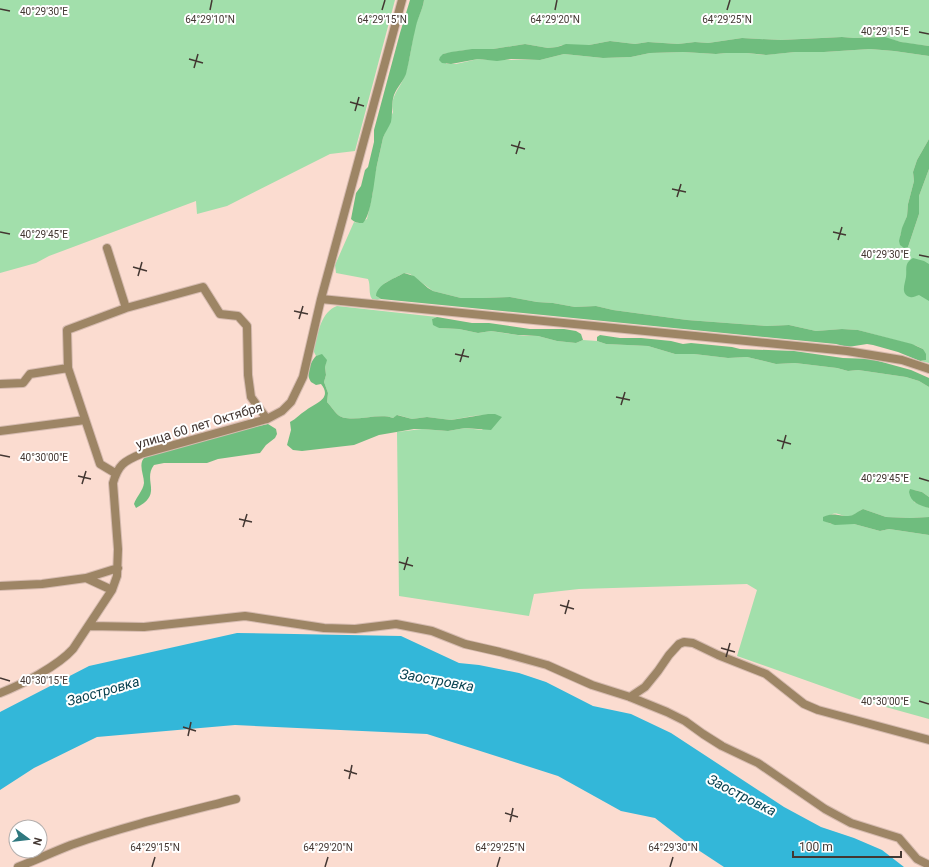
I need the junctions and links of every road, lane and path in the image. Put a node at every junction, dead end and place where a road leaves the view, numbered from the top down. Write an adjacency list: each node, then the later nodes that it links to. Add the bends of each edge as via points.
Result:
1 (402, 0): 3 (street, улица 60 лет Октября)
2 (107, 248): 4 (street)
3 (321, 299): 6 (street, via 847,351 902,360); 8 (street, улица 60 лет Октября, via 303,377 297,392 291,402)
4 (126, 308): 5 (street, via 67,330); 8 (street, via 203,287 220,314 238,316 247,326 251,397)
5 (68, 368): 7 (street, via 30,374 23,383); 9 (street)
6 (929, 369)
7 (0, 384)
8 (267, 419): 11 (street, улица 60 лет Октября, via 141,454 120,465)
9 (85, 420): 10 (street); 11 (street, via 100,464)
10 (0, 431)
11 (115, 473): 12 (street, via 113,483)
12 (118, 568): 13 (street); 15 (street)
13 (86, 578): 14 (street); 15 (street)
14 (0, 586)
15 (112, 590): 16 (street)
16 (89, 626): 17 (street, via 66,658); 18 (street, via 144,627 245,616 324,628 355,629 396,624 432,631 465,644 547,665 592,685)
17 (0, 693)
18 (630, 697): 19 (street, via 645,687 679,644 693,643 718,656 766,674 804,704 818,710); 21 (street, via 685,721 722,746 758,763 844,820 902,840 917,859)
19 (929, 740)
20 (236, 799): 22 (street, via 95,837)
21 (929, 865)
22 (18, 867)

